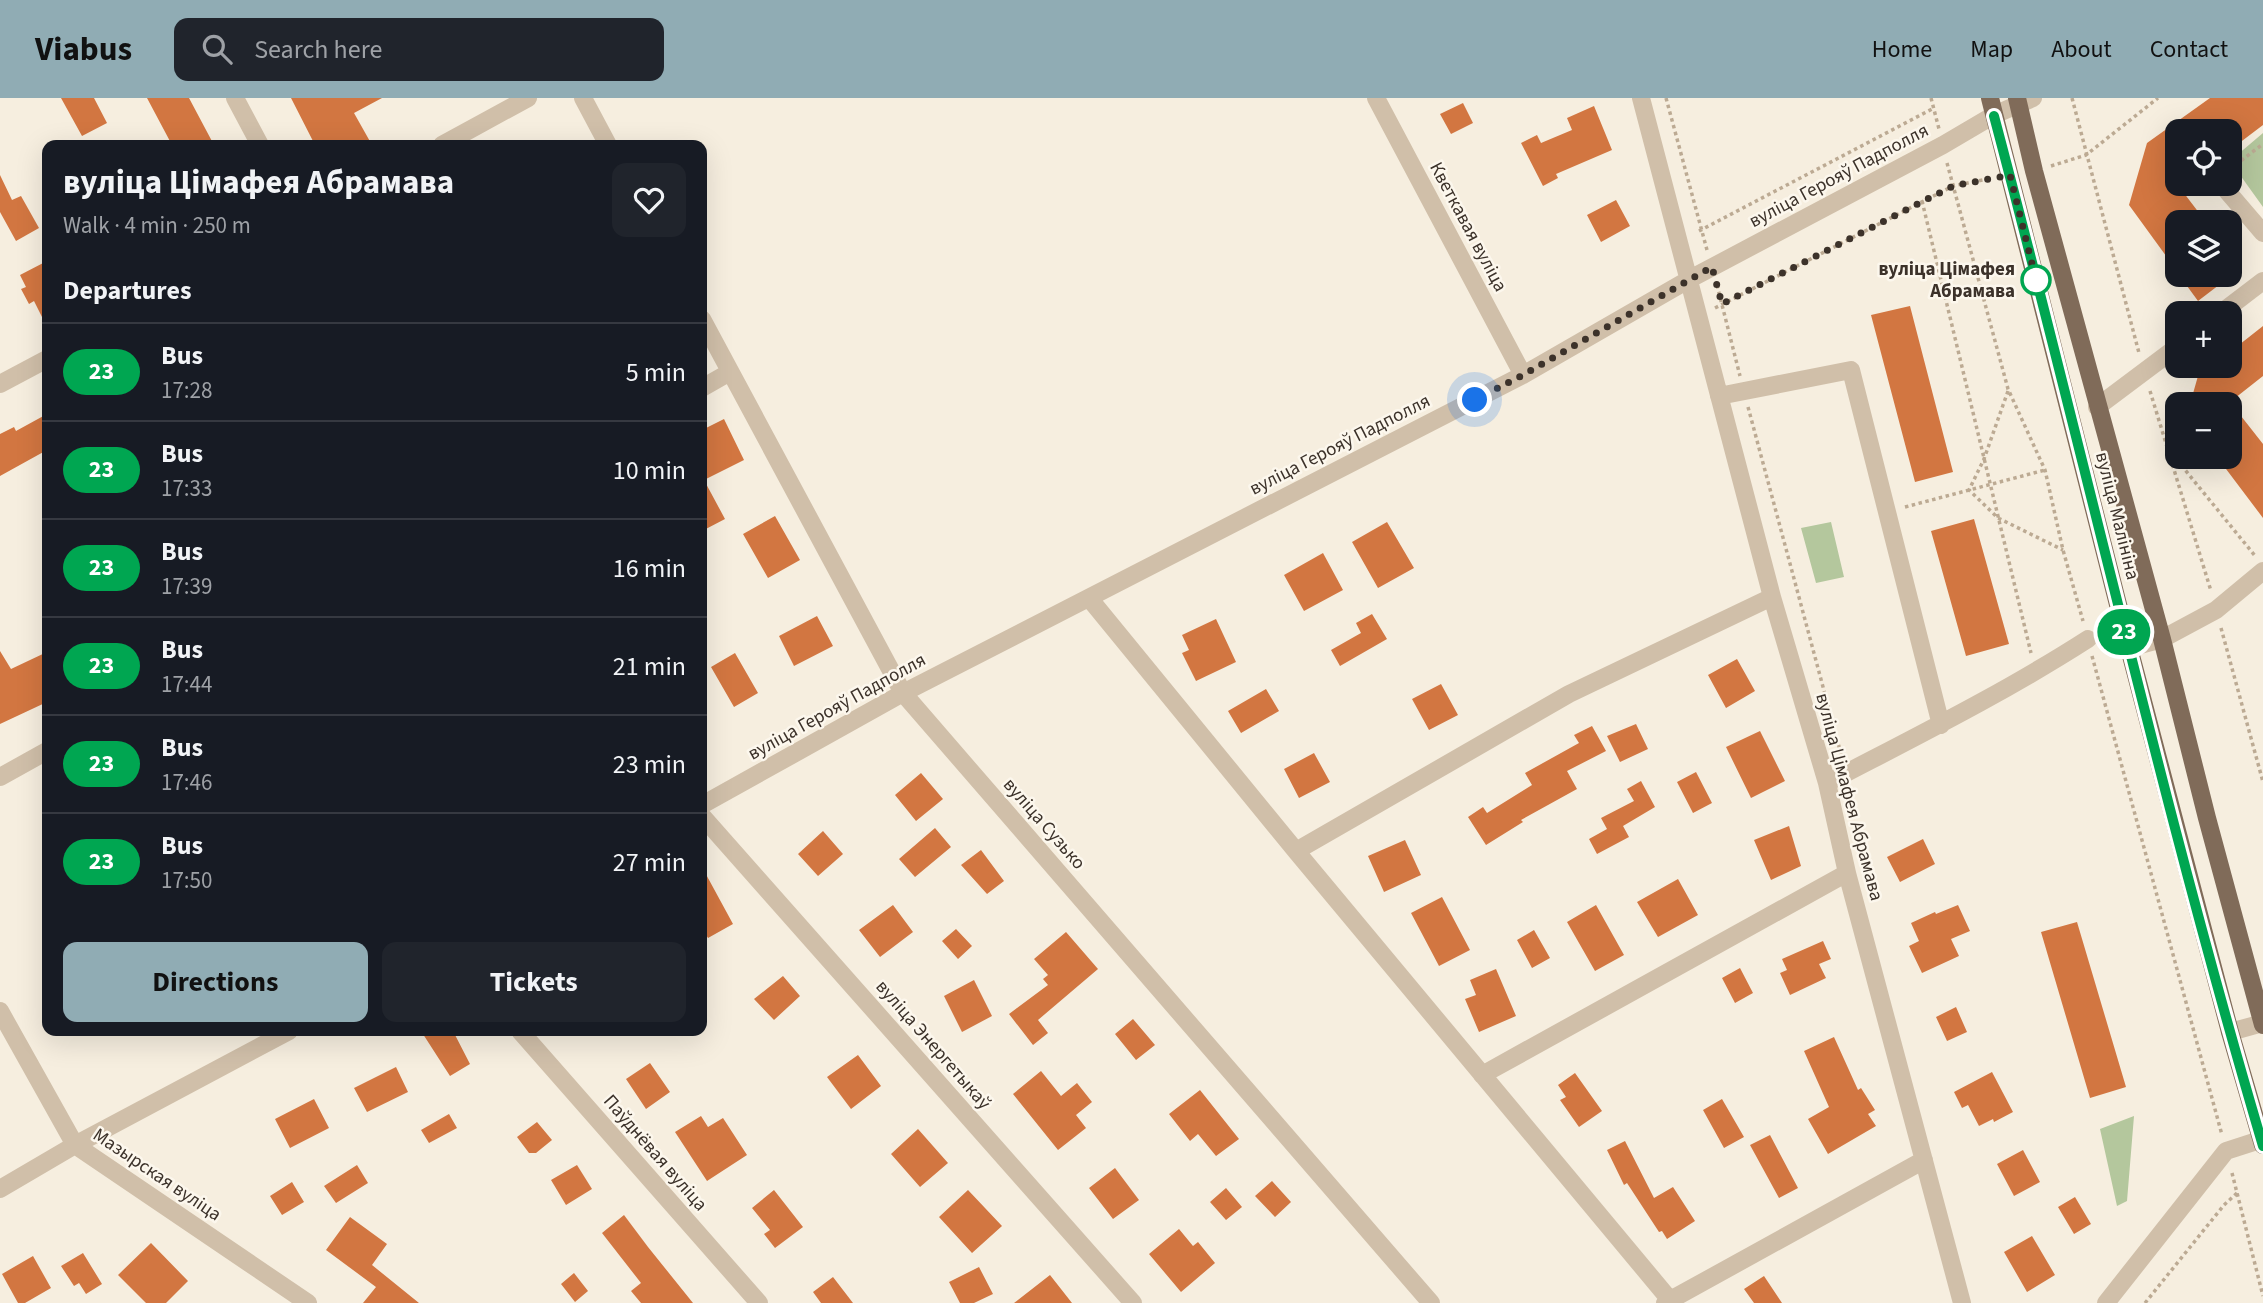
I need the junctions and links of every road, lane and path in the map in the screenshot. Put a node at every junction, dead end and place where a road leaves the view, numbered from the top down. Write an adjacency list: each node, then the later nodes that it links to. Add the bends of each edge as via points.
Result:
1 (234, 98): 13 (street)
2 (528, 98): 14 (street)
3 (583, 98): 15 (street)
4 (1376, 98): 39 (street, Кветкавая вуліца)
5 (1641, 98): 27 (street, вуліца Цімафея Абрамава)
6 (1666, 98): 25 (path)
7 (1931, 98): 12 (path)
8 (2071, 98): 18 (path)
9 (2158, 98): 18 (path)
10 (2022, 100): 11 (street, вуліца Герояў Падполля); 20 (main road, вуліца Малініна)
11 (1992, 107): 17 (street, вуліца Герояў Падполля); 21 (main road, вуліца Малініна)
12 (1934, 108): 17 (path); 25 (path)
13 (257, 140)
14 (451, 140)
15 (605, 140)
16 (2263, 144): 19 (path)
17 (1943, 145): 22 (path); 28 (street, вуліца Герояў Падполля)
18 (2085, 155): 20 (path); 38 (path)
19 (2242, 160)
20 (2034, 171): 45 (main road, вуліца Малініна)
21 (2010, 175): 22 (path); 63 (main road, вуліца Малініна)
22 (1953, 186): 24 (path); 42 (path)
23 (2231, 196): 26 (street)
24 (1922, 201): 32 (path); 47 (path)
25 (1700, 230): 27 (path); 28 (path)
26 (2263, 233)
27 (1678, 241): 29 (street, вуліца Цімафея Абрамава)
28 (1712, 267): 29 (street, вуліца Герояў Падполля); 32 (path)
29 (1688, 280): 33 (street, вуліца Цімафея Абрамава); 39 (street, вуліца Герояў Падполля)
30 (2263, 281): 31 (street)
31 (2237, 301)
32 (1722, 304): 33 (path); 43 (path)
33 (1698, 317): 44 (street, вуліца Цімафея Абрамава)
34 (707, 328): 37 (street, вуліца Сузько)
35 (2165, 355): 38 (street)
36 (42, 362): 40 (street)
37 (730, 372): 41 (street); 65 (street, вуліца Сузько)
38 (2144, 372): 45 (street); 46 (path)
39 (1523, 375): 59 (street, вуліца Герояў Падполля)
40 (0, 384)
41 (707, 385)
42 (2008, 389): 47 (path); 50 (path)
43 (1744, 391): 44 (street); 53 (street, via 1852,370); 68 (path)
44 (1719, 396): 58 (street, вуліца Цімафея Абрамава)
45 (2097, 407): 62 (main road, вуліца Малініна)
46 (2165, 440)
47 (1984, 458): 51 (path); 52 (path)
48 (2174, 469): 60 (path)
49 (2185, 469): 56 (path)
50 (2045, 470): 51 (path); 55 (path)
51 (1990, 484): 52 (path); 54 (path)
52 (1969, 490): 53 (path); 54 (path)
53 (1887, 512): 66 (street)
54 (1998, 517): 55 (path); 64 (path)
55 (2063, 550): 61 (path)
56 (2263, 565)
57 (2263, 571): 60 (street)
58 (1772, 597): 71 (street, вуліца Цімафея Абрамава); 74 (street, via 1569,694)
59 (1089, 598): 65 (street, вуліца Герояў Падполля); 74 (street)
60 (2216, 610): 62 (street); 70 (path)
61 (2088, 639): 64 (street); 84 (path)
62 (2162, 639): 63 (street); 77 (main road, вуліца Малініна)
63 (2129, 648): 78 (main road, вуліца Малініна)
64 (2035, 673): 66 (street)
65 (903, 693): 72 (street, вуліца Герояў Падполля); 93 (street, вуліца Сузько)
66 (1941, 725): 68 (street)
67 (42, 754): 69 (street)
68 (1846, 773): 71 (street)
69 (0, 777)
70 (2263, 782)
71 (1827, 783): 75 (street, вуліца Цімафея Абрамава)
72 (707, 802)
73 (707, 822): 92 (street, вуліца Энергетыкаў)
74 (1296, 851): 81 (street)
75 (1847, 873): 81 (street); 85 (street, вуліца Цімафея Абрамава)
76 (0, 1011): 83 (street, Мазырская вуліца)
77 (2263, 1024): 78 (street)
78 (2230, 1032): 82 (main road, вуліца Малініна)
79 (280, 1036): 83 (street)
80 (524, 1036): 91 (street, Паўднёвая вуліца)
81 (1482, 1075): 89 (street)
82 (2262, 1141): 84 (street)
83 (75, 1145): 86 (street); 90 (street, Мазырская вуліца)
84 (2226, 1152): 87 (path); 95 (street)
85 (1924, 1160): 89 (street); 94 (street, вуліца Цімафея Абрамава)
86 (0, 1189)
87 (2237, 1193): 88 (path); 96 (path)
88 (2263, 1296)
89 (1668, 1301)
90 (308, 1303)
91 (759, 1303)
92 (1133, 1303)
93 (1431, 1303)
94 (1962, 1303)
95 (2106, 1303)
96 (2145, 1303)

